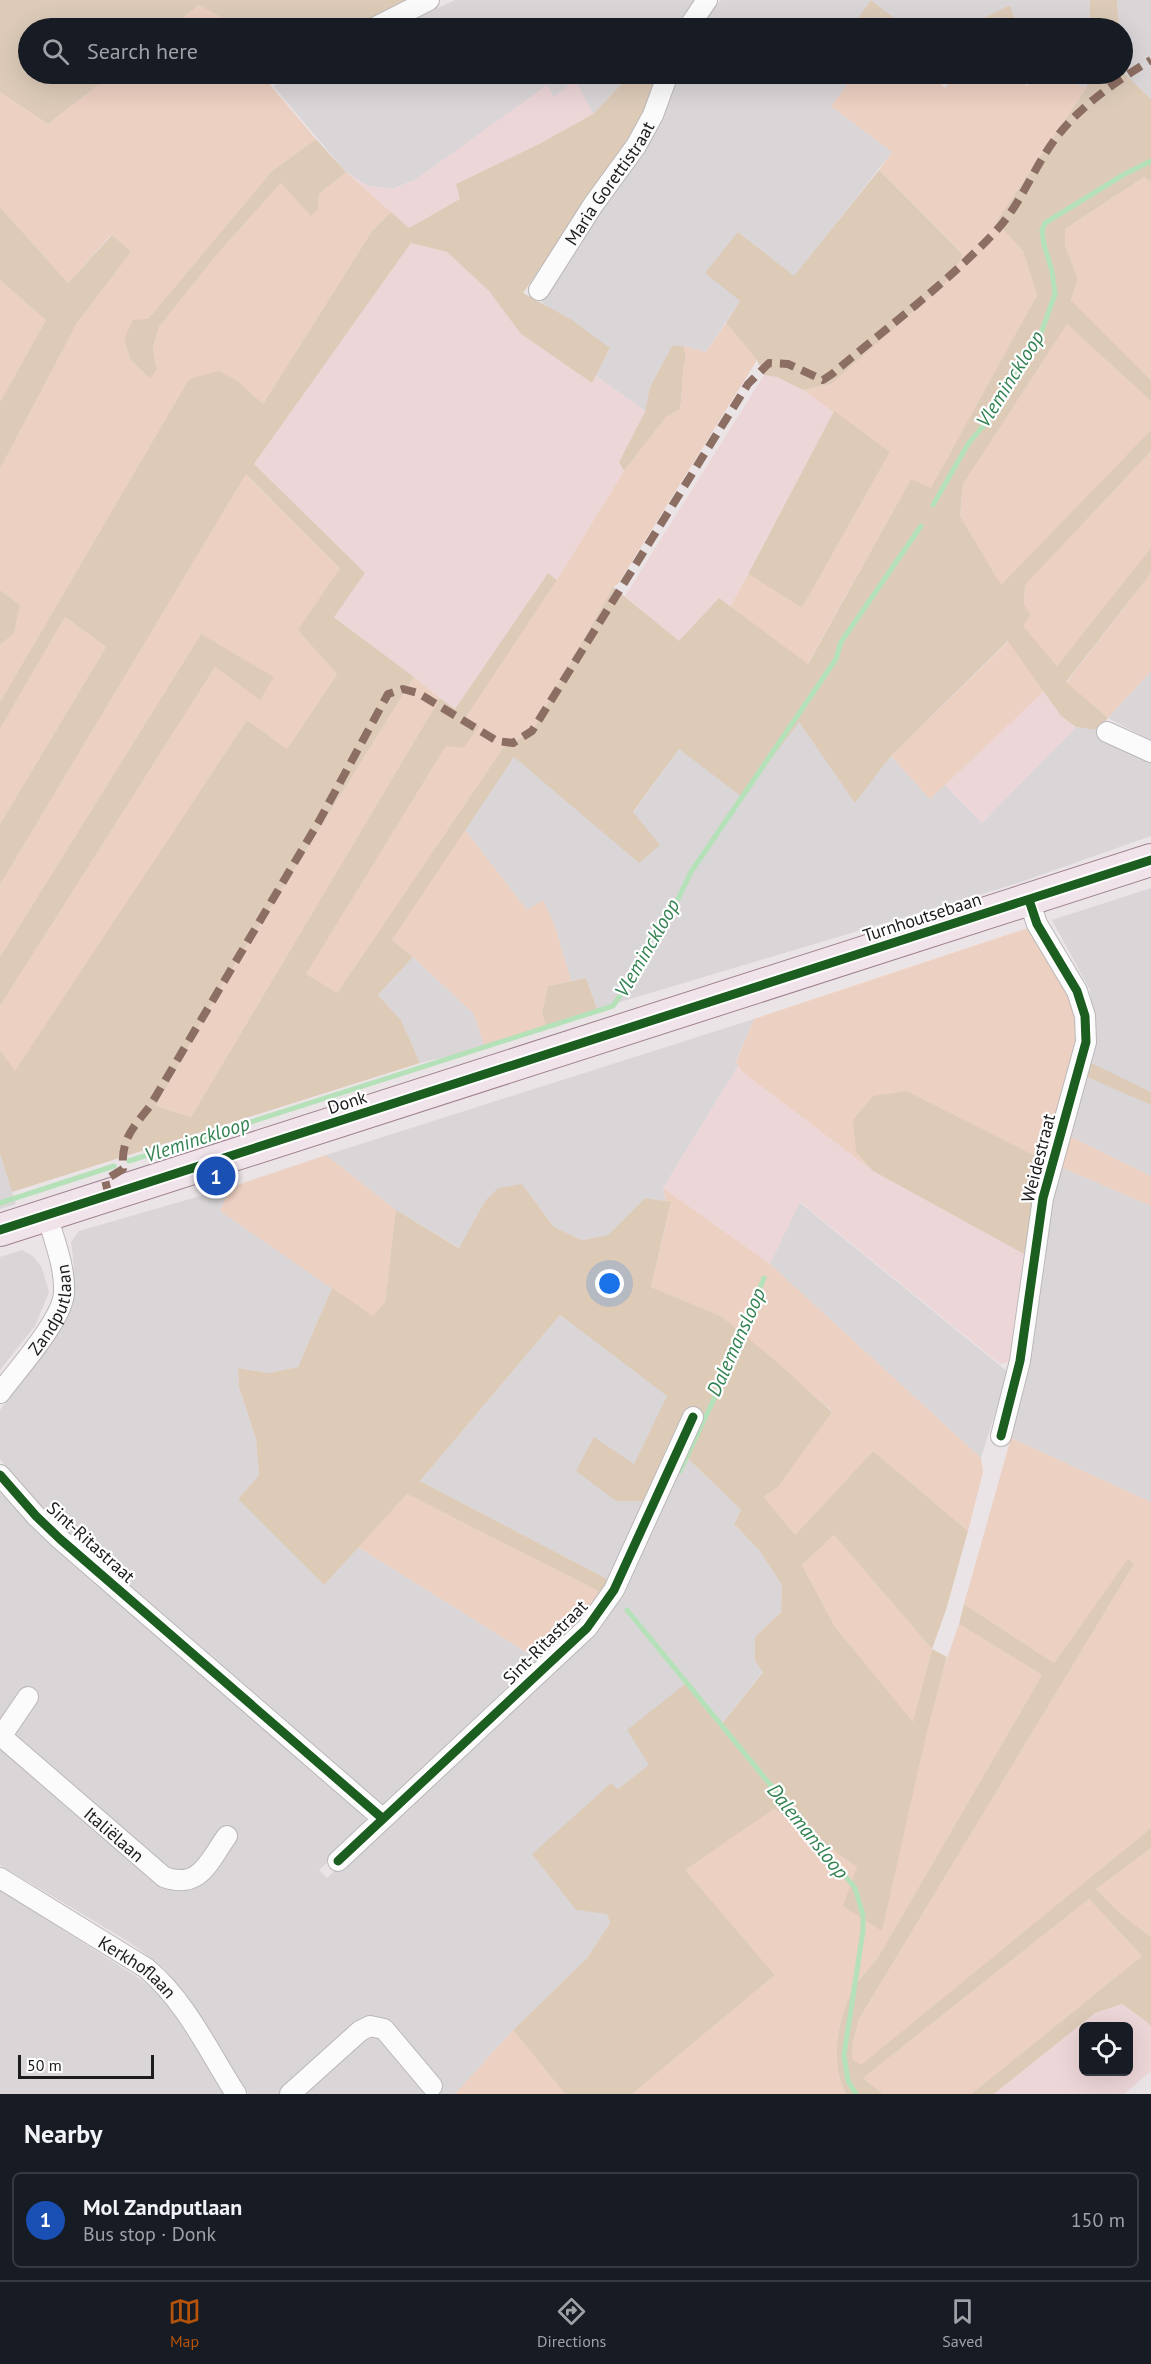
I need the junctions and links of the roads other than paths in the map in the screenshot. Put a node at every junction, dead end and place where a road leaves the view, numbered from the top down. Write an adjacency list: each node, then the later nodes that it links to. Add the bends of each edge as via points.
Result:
1 (429, 0): 3 (street)
2 (707, 0): 4 (street)
3 (394, 18)
4 (695, 18)
5 (664, 84): 6 (street, Maria Gorettistraat, via 636,146)
6 (539, 290)
7 (1107, 732): 8 (street)
8 (1151, 752)
9 (1151, 860): 10 (main road, Turnhoutsebaan)
10 (1029, 900): 11 (main road, Turnhoutsebaan); 16 (street, Weidestraat, via 1037,924 1077,991 1085,1016 1086,1042 1043,1198 1020,1361)
11 (703, 1005): 12 (main road, Donk)
12 (47, 1215): 13 (main road, Donk); 14 (street, Zandputlaan, via 61,1262 64,1294 56,1318)
13 (0, 1230)
14 (0, 1393)
15 (693, 1417): 20 (street, Sint-Ritastraat, via 614,1590 587,1628)
16 (1001, 1436)
17 (0, 1475): 20 (street, Sint-Ritastraat, via 60,1539)
18 (28, 1696): 19 (street, Italiëlaan)
19 (1, 1737): 21 (street, Italiëlaan, via 164,1877 177,1882 201,1873)
20 (382, 1818): 22 (street, Sint-Ritastraat)
21 (227, 1836)
22 (338, 1861)
23 (0, 1878): 25 (street, Kerkhoflaan, via 159,1979 177,2000)
24 (432, 2086): 26 (street, via 384,2029 370,2026)
25 (234, 2093)
26 (290, 2094)

